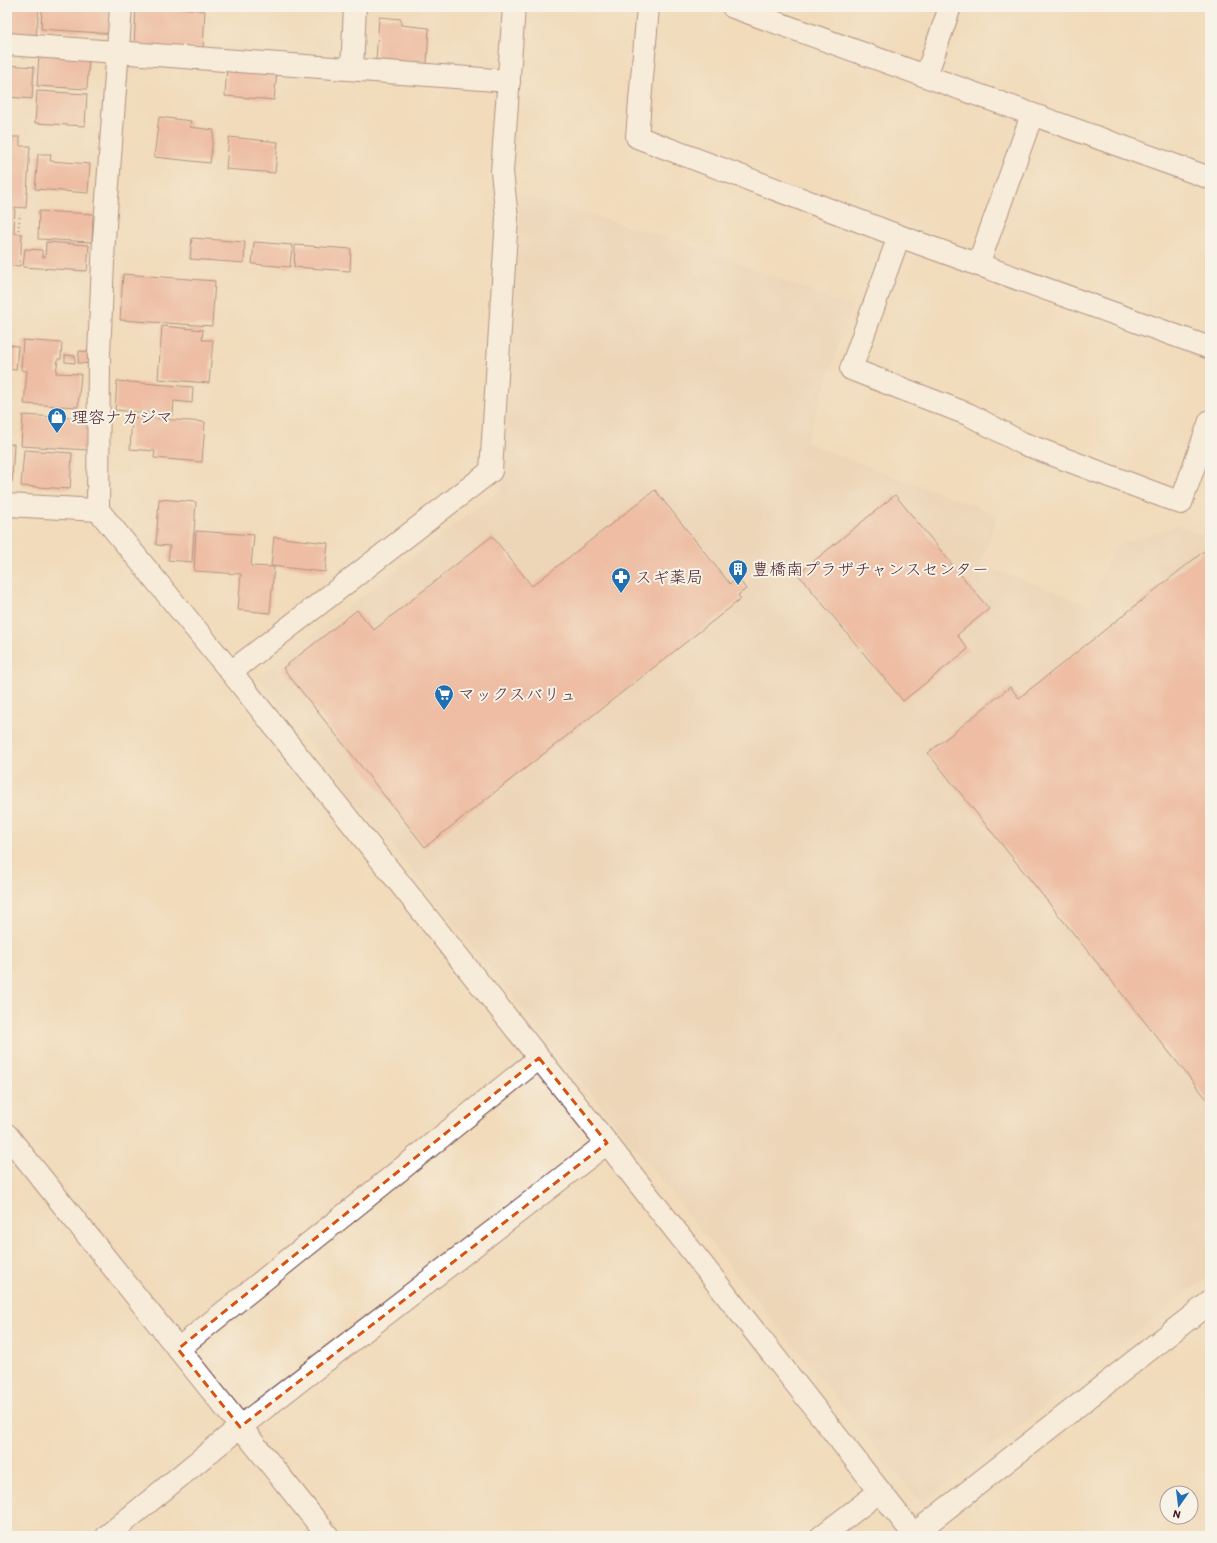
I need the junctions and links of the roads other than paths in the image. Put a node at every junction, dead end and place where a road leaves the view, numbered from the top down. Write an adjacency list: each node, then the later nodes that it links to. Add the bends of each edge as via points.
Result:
1 (121, 7): 9 (street)
2 (355, 7): 10 (street)
3 (514, 7): 12 (street)
4 (648, 7): 15 (street, via 637,137)
5 (733, 7): 7 (street)
6 (950, 7): 11 (street)
7 (778, 15): 11 (street)
8 (7, 44): 9 (street)
9 (118, 53): 10 (street); 20 (street, via 104,239 99,354)
10 (352, 69): 12 (street)
11 (926, 76): 13 (street)
12 (509, 81): 21 (street, via 502,172 507,218 491,471)
13 (1032, 115): 14 (street); 16 (street)
14 (1210, 178)
15 (899, 236): 16 (street); 18 (street, via 851,369 970,415 1022,443 1180,503)
16 (978, 265): 17 (street)
17 (1210, 348)
18 (1210, 421)
19 (7, 505): 20 (street)
20 (98, 510): 21 (street)
21 (230, 672): 22 (street)
22 (540, 1058): 24 (street); 26 (street)
23 (7, 1135): 26 (street)
24 (607, 1143): 27 (street); 28 (street)
25 (1210, 1302): 29 (street)
26 (178, 1349): 27 (street)
27 (240, 1427): 30 (street); 31 (street)
28 (879, 1492): 29 (street); 32 (street)
29 (914, 1535)
30 (107, 1536)
31 (328, 1536)
32 (822, 1536)

